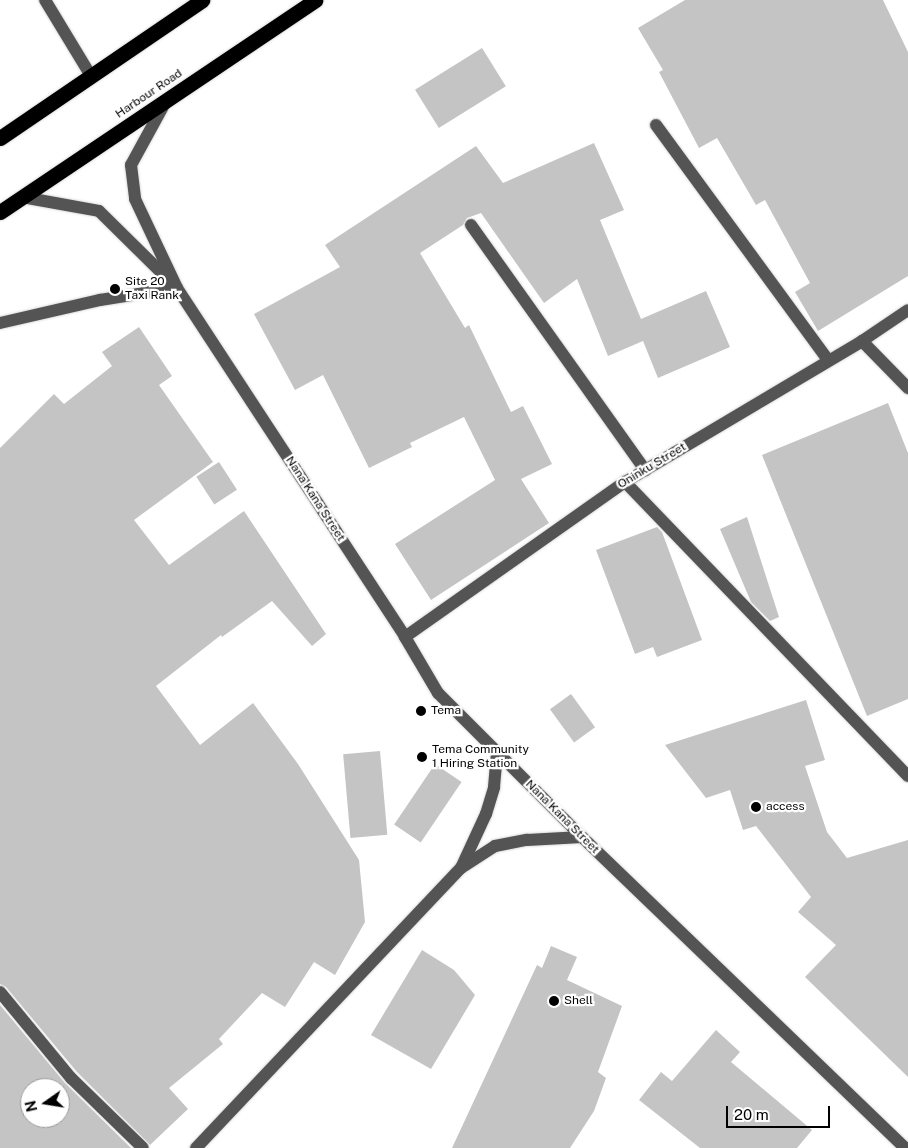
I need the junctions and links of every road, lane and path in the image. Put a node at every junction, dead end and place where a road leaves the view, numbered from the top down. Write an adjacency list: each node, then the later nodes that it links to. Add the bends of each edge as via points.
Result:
1 (45, 0): 4 (street)
2 (202, 0): 4 (highway)
3 (315, 0): 5 (highway, Harbour Road)
4 (91, 76): 7 (highway)
5 (167, 100): 8 (highway, Harbour Road); 11 (street, via 131,165 135,199)
6 (656, 125): 15 (street)
7 (0, 138)
8 (22, 197): 9 (highway, Harbour Road); 11 (street, via 99,212)
9 (0, 212)
10 (471, 225): 17 (street)
11 (177, 288): 13 (street, via 100,300); 19 (street, Nana Kana Street)
12 (908, 310): 14 (street, Oninku Street)
13 (0, 322)
14 (862, 340): 15 (street, Oninku Street); 16 (street)
15 (828, 360): 17 (street, Oninku Street)
16 (908, 388)
17 (646, 470): 18 (street, Oninku Street)
18 (625, 482): 19 (street, Oninku Street); 21 (street)
19 (405, 637): 20 (street, Nana Kana Street, via 438,692)
20 (497, 752): 22 (street, Nana Kana Street); 23 (street, via 494,787 486,814)
21 (908, 776)
22 (582, 837): 23 (street, via 527,840 495,846); 27 (street, Nana Kana Street)
23 (461, 868): 26 (street)
24 (0, 992): 25 (street, via 71,1078)
25 (143, 1148)
26 (196, 1148)
27 (905, 1148)

